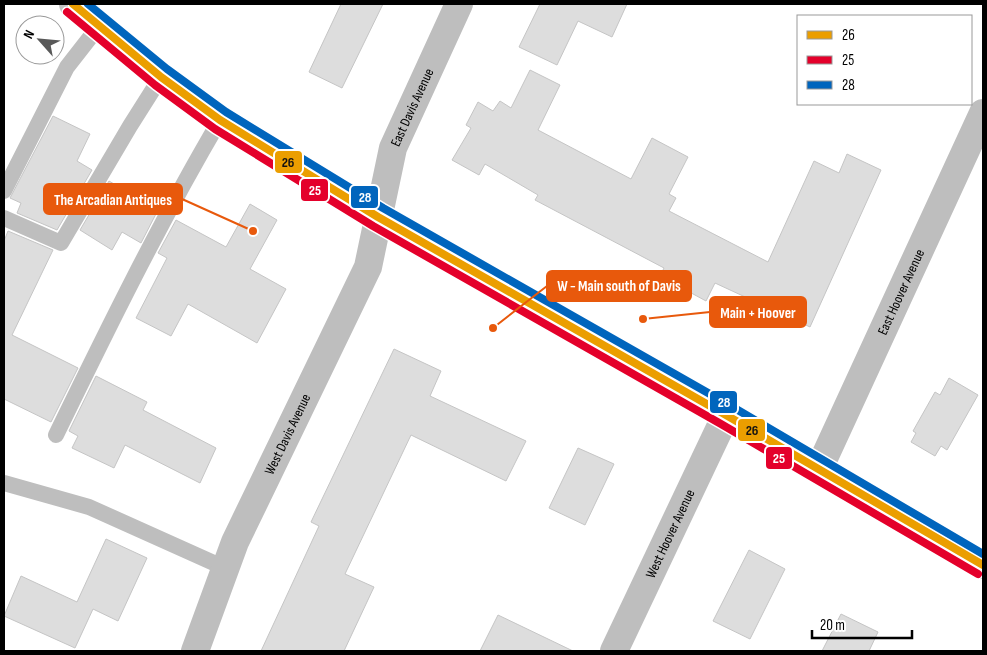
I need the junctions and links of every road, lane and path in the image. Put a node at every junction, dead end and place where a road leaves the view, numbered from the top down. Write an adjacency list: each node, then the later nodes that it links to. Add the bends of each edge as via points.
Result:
1 (73, 4): 3 (main road)
2 (459, 4): 8 (street, East Davis Avenue, via 393,148)
3 (99, 26): 4 (main road); 7 (lane, via 68,67)
4 (161, 77): 6 (main road); 9 (lane, via 61,243)
5 (983, 113): 12 (street, East Hoover Avenue)
6 (220, 120): 8 (main road); 11 (lane, via 110,323)
7 (4, 191)
8 (378, 217): 10 (main road); 15 (street, West Davis Avenue, via 368,267 234,542)
9 (4, 218)
10 (726, 416): 12 (main road); 17 (street, West Hoover Avenue)
11 (56, 435)
12 (819, 470): 14 (main road)
13 (4, 483): 15 (lane, via 89,507)
14 (983, 564)
15 (225, 568): 16 (street, West Davis Avenue)
16 (195, 651)
17 (614, 651)

